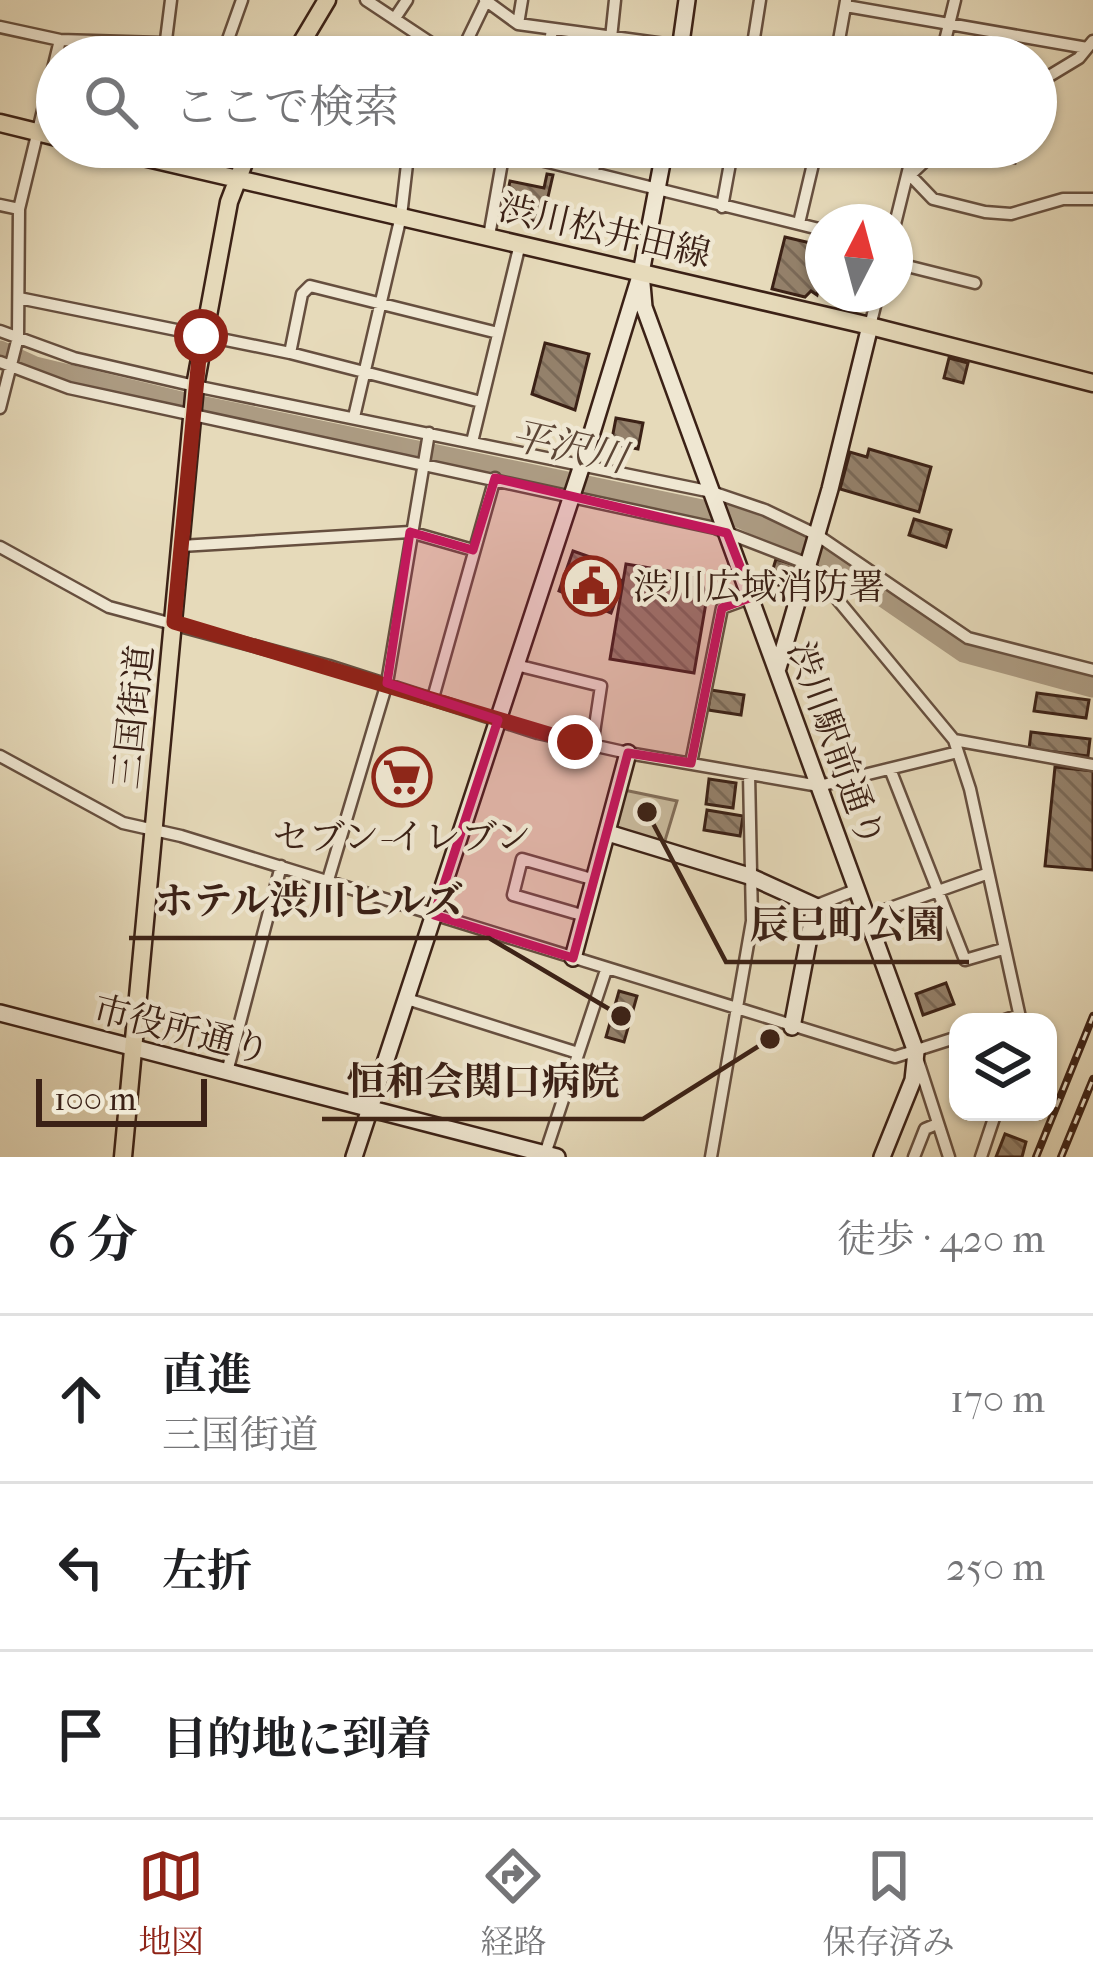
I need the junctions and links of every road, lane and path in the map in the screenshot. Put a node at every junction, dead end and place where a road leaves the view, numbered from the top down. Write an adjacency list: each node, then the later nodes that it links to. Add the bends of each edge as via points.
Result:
1 (172, 0): 20 (street)
2 (242, 0): 21 (street)
3 (326, 0): 22 (main road)
4 (366, 0): 13 (street)
5 (407, 0): 13 (street)
6 (486, 0): 15 (street); 24 (street)
7 (522, 0): 15 (street)
8 (615, 0): 18 (street)
9 (687, 0): 27 (street)
10 (760, 0): 28 (street)
11 (955, 0): 14 (street)
12 (846, 3): 14 (street); 29 (street)
13 (395, 18): 23 (street)
14 (952, 22): 30 (street); 31 (street)
15 (518, 24): 17 (street)
16 (0, 27): 19 (street)
17 (552, 29): 18 (street); 25 (street)
18 (613, 35): 26 (street)
19 (42, 36)
20 (167, 36)
21 (229, 36)
22 (305, 36)
23 (423, 36)
24 (467, 36)
25 (551, 36)
26 (617, 36)
27 (682, 36)
28 (756, 36)
29 (840, 36)
30 (948, 36)
31 (1036, 36)
32 (1057, 40): 33 (street)
33 (1090, 45): 34 (street)
34 (1057, 73)
35 (0, 123): 36 (main road)
36 (36, 132)
37 (36, 141): 57 (street)
38 (189, 168): 51 (main road, 渋川松井田線)
39 (241, 168): 51 (main road, 三国街道)
40 (407, 168): 58 (street)
41 (500, 168): 61 (street)
42 (579, 168): 49 (street)
43 (594, 168): 49 (street)
44 (661, 168): 52 (street)
45 (729, 168): 56 (street)
46 (812, 168): 59 (street)
47 (911, 168): 50 (street)
48 (918, 168): 50 (street)
49 (593, 173): 52 (street)
50 (910, 175): 53 (street, via 933,199 985,212); 54 (street)
51 (236, 179): 58 (main road, 渋川松井田線); 72 (main road, 三国街道)
52 (658, 190): 56 (street); 64 (street)
53 (1093, 199)
54 (901, 204)
55 (0, 206): 57 (street)
56 (722, 207): 59 (street)
57 (20, 209): 66 (street)
58 (401, 216): 61 (main road, 渋川松井田線); 67 (street)
59 (799, 223): 60 (street)
60 (805, 225)
61 (489, 236): 62 (main road, 渋川松井田線)
62 (520, 244): 64 (main road, 渋川松井田線); 71 (street)
63 (913, 268): 65 (street)
64 (641, 273): 69 (main road, 渋川松井田線); 87 (street); 90 (street, via 644,307)
65 (975, 283)
66 (19, 298): 72 (street); 73 (street)
67 (380, 302): 71 (street); 74 (street, via 305,288); 76 (street)
68 (874, 312): 69 (street)
69 (871, 326): 77 (main road, 渋川松井田線); 93 (street)
70 (0, 331): 73 (street)
71 (498, 333): 80 (street)
72 (201, 336): 74 (street); 79 (main road, 三国街道)
73 (17, 342): 75 (street); 79 (street)
74 (290, 353): 76 (street)
75 (9, 364): 79 (street, via 70,388); 81 (street)
76 (366, 371): 80 (street); 82 (street)
77 (1093, 383)
78 (267, 400): 79 (street); 82 (street); 83 (street)
79 (193, 401): 83 (street); 94 (main road, 三国街道)
80 (481, 403): 85 (street)
81 (0, 408)
82 (354, 417): 84 (street)
83 (260, 428): 86 (street)
84 (428, 437): 85 (street); 86 (street)
85 (472, 442): 87 (street)
86 (424, 461): 88 (street); 92 (street)
87 (581, 467): 89 (street); 90 (street)
88 (495, 478): 89 (street); 96 (street)
89 (573, 492): 91 (street); 100 (street)
90 (713, 495): 91 (street, 渋川駅前通り); 93 (street, via 766,510)
91 (726, 529): 97 (street); 98 (street, 渋川駅前通り)
92 (410, 532): 94 (street); 96 (street); 103 (street)
93 (816, 537): 97 (street); 102 (street, via 953,630)
94 (181, 546): 99 (main road, 三国街道)
95 (0, 547): 99 (street, via 109,607)
96 (473, 550): 104 (street)
97 (809, 563): 101 (street); 107 (street)
98 (752, 597): 101 (street, 渋川駅前通り); 110 (street, via 722,608)
99 (174, 622): 103 (street); 115 (main road, 三国街道)
100 (516, 665): 105 (street); 106 (street, via 601,686)
101 (778, 668): 114 (street, 渋川駅前通り)
102 (1093, 670)
103 (387, 683): 104 (street); 120 (street)
104 (434, 698): 105 (street)
105 (498, 720): 106 (street); 125 (street)
106 (592, 746): 108 (street)
107 (956, 746): 111 (street); 112 (street); 118 (street)
108 (628, 753): 110 (street); 116 (street)
109 (0, 756): 115 (street, via 123,824)
110 (692, 763): 113 (street)
111 (1093, 765)
112 (890, 769): 114 (street); 123 (street)
113 (749, 774): 114 (street); 119 (street)
114 (819, 786): 122 (street, 渋川駅前通り)
115 (154, 828): 117 (street); 137 (main road, 三国街道)
116 (608, 833): 119 (street); 121 (street)
117 (280, 866): 120 (street); 140 (street)
118 (986, 874): 123 (street); 128 (street)
119 (749, 876): 124 (street); 132 (street, via 752,921)
120 (328, 880): 125 (street)
121 (595, 880): 126 (street); 126 (street, via 522,860 513,895)
122 (858, 890): 124 (street); 127 (street, 渋川駅前通り)
123 (938, 891): 127 (street); 128 (street, via 965,960)
124 (815, 906): 135 (street)
125 (434, 914): 129 (street); 131 (street)
126 (585, 916): 129 (street)
127 (868, 916): 138 (street, 渋川駅前通り)
128 (1004, 949): 134 (street)
129 (573, 958): 130 (street)
130 (606, 970): 132 (street); 139 (street)
131 (407, 999): 139 (street); 141 (street)
132 (734, 1007): 135 (street); 147 (street)
133 (0, 1013): 137 (street, 市役所通り)
134 (1019, 1013)
135 (792, 1027): 138 (street, via 895,1057)
136 (949, 1040): 138 (street)
137 (133, 1048): 140 (street, 市役所通り); 145 (main road, 三国街道)
138 (916, 1052): 143 (street); 148 (street, via 913,1080)
139 (578, 1053): 144 (street)
140 (227, 1072): 141 (street, 市役所通り)
141 (371, 1108): 144 (street, 市役所通り); 146 (street)
142 (993, 1121): 151 (street)
143 (937, 1124): 149 (street, via 925,1129); 150 (street)
144 (548, 1156)
145 (124, 1157)
146 (353, 1157)
147 (711, 1157)
148 (881, 1157)
149 (914, 1157)
150 (949, 1157)
151 (981, 1157)

